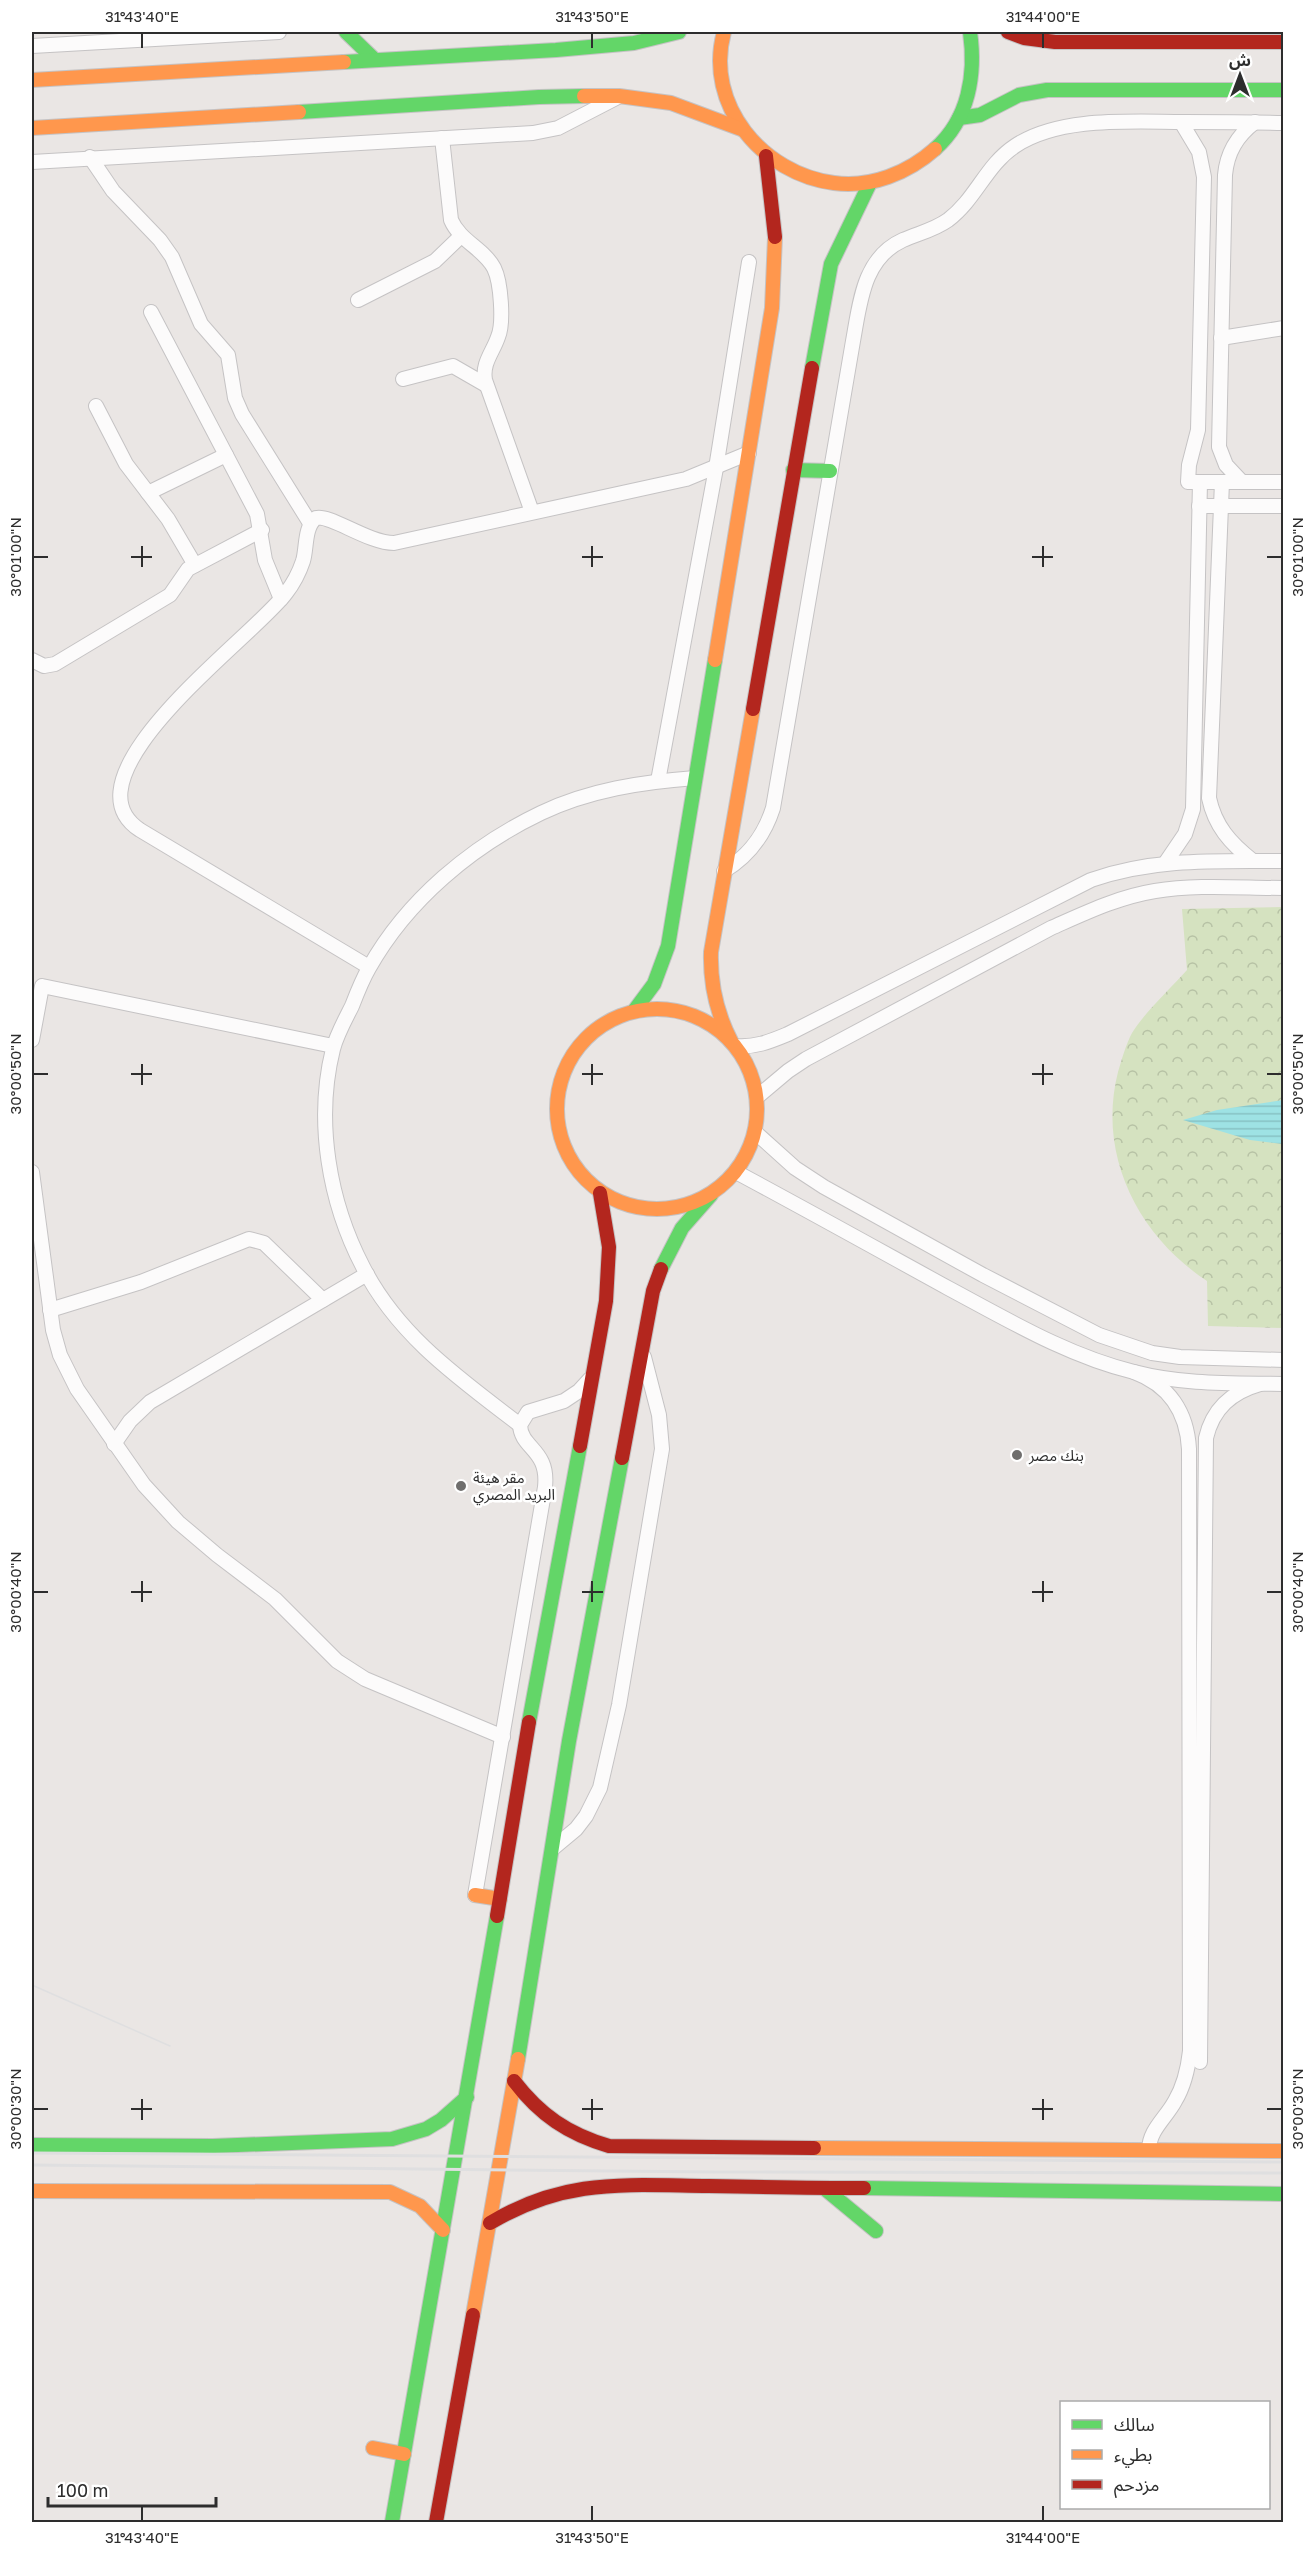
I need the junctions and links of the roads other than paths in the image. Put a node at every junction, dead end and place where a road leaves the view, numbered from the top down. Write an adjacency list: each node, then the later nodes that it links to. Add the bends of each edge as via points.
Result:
1 (279, 32): 8 (street)
2 (346, 32): 9 (main road)
3 (679, 32): 9 (main road, via 556,50)
4 (723, 32): 18 (main road, via 723,85)
5 (970, 32): 13 (main road, via 972,76)
6 (1008, 32): 7 (main road, via 1055,42)
7 (1284, 42)
8 (32, 46)
9 (375, 60): 10 (main road)
10 (32, 80)
11 (1284, 90): 13 (main road, via 1047,90 1019,95 980,114)
12 (619, 96): 17 (main road, via 539,97); 18 (main road, via 671,103); 19 (street, via 550,130)
13 (959, 118): 23 (main road, via 936,148 906,171)
14 (1181, 122): 15 (street); 37 (street, via 1094,124 1029,138 998,160 969,201 947,220 896,244 882,255 863,287); 38 (street, via 1200,152 1204,177 1198,430 1189,465)
15 (1255, 122): 16 (street); 29 (street, via 1236,141 1226,166)
16 (1284, 123)
17 (32, 128)
18 (741, 129): 20 (main road)
19 (442, 138): 21 (street); 24 (street, via 449,214)
20 (766, 156): 23 (main road, via 815,181 842,185); 33 (main road, via 776,272)
21 (90, 157): 22 (street); 47 (street, via 113,190 172,257 201,324 228,355 235,398 242,414)
22 (32, 162)
23 (870, 183): 36 (main road, via 834,254)
24 (461, 236): 26 (street, via 435,261); 31 (street, via 491,264 496,274 501,322 485,366)
25 (749, 261): 35 (street)
26 (358, 300)
27 (151, 312): 34 (street)
28 (1284, 328): 29 (street)
29 (1221, 338): 40 (street, via 1219,447 1226,465)
30 (403, 379): 31 (street, via 451,365)
31 (486, 385): 46 (street)
32 (96, 406): 42 (street, via 126,464)
33 (749, 453): 35 (street); 52 (main road)
34 (226, 455): 42 (street); 48 (street, via 257,514)
35 (716, 468): 46 (street, via 686,480); 53 (street)
36 (794, 470): 37 (main road); 57 (main road)
37 (830, 471): 57 (street, via 773,808 756,843)
38 (1194, 482): 39 (street); 44 (street)
39 (1222, 482): 40 (street); 43 (street)
40 (1242, 482): 41 (street)
41 (1284, 482)
42 (148, 494): 49 (street)
43 (1221, 505): 44 (street); 45 (street); 54 (street, via 1209,798 1224,835)
44 (1199, 506): 56 (street, via 1194,796 1185,834)
45 (1284, 506)
46 (532, 512): 47 (street, via 394,543 372,540 324,517)
47 (310, 523): 50 (street, via 299,572)
48 (261, 530): 49 (street); 50 (street, via 265,560)
49 (195, 565): 51 (street, via 184,573 170,595 60,661 44,666)
50 (281, 599): 59 (street, via 169,708 124,773 119,800 132,824)
51 (32, 660)
52 (695, 778): 53 (street); 60 (main road, via 665,959 654,984)
53 (658, 781): 59 (street, via 579,798 542,812 474,852 430,891)
54 (1253, 861): 55 (street); 56 (street)
55 (1284, 861)
56 (1166, 862): 62 (street, via 1128,868 1091,880 788,1034 746,1047)
57 (724, 871): 62 (main road, via 710,979 716,1010)
58 (1284, 888): 64 (street, via 1186,887 1153,891 1090,910 806,1059)
59 (369, 967): 63 (street)
60 (634, 1011): 62 (main road, via 686,1013 710,1024); 68 (main road, via 607,1022 584,1040 567,1064 557,1091 556,1120 563,1148 578,1173)
61 (32, 1040): 63 (street, via 42,986)
62 (733, 1043): 64 (main road, via 753,1079)
63 (333, 1046): 70 (street, via 326,1096 330,1166 337,1204)
64 (757, 1097): 65 (main road)
65 (755, 1132): 67 (main road); 74 (street, via 795,1168 824,1187 1099,1335 1137,1349 1180,1357)
66 (32, 1172): 72 (street)
67 (736, 1172): 69 (main road); 75 (street, via 1004,1319 1077,1354)
68 (600, 1193): 69 (main road, via 626,1205 655,1210 684,1206); 76 (main road, via 609,1274)
69 (711, 1194): 73 (main road, via 674,1237 662,1262)
70 (367, 1274): 71 (street); 79 (street, via 402,1326 426,1351)
71 (323, 1300): 72 (street, via 264,1243 249,1239 158,1275); 80 (street, via 150,1402)
72 (50, 1310): 80 (street, via 65,1367)
73 (642, 1349): 85 (main road); 85 (street, via 659,1415 662,1449 619,1705 594,1803 576,1828)
74 (1284, 1360)
75 (1134, 1372): 77 (street, via 1197,1383); 82 (street, via 1166,1391 1181,1412 1188,1436)
76 (591, 1378): 79 (street, via 564,1401 528,1412); 87 (main road)
77 (1260, 1384): 78 (street); 83 (street, via 1241,1390 1224,1402 1212,1418 1206,1438)
78 (1284, 1384)
79 (520, 1425): 81 (street, via 522,1435 542,1460 546,1480)
80 (114, 1444): 81 (street, via 178,1522 275,1599 337,1661 365,1679)
81 (503, 1737): 86 (street)
82 (1189, 1738): 83 (street); 84 (street)
83 (1203, 1738): 84 (street)
84 (1196, 1766): 88 (street); 92 (street, via 1190,2051 1183,2084 1152,2134)
85 (552, 1849): 89 (main road)
86 (475, 1895): 87 (main road)
87 (500, 1899): 90 (main road)
88 (1200, 2062)
89 (514, 2081): 92 (main road, via 531,2105 554,2125 580,2139 609,2146); 97 (main road)
90 (467, 2097): 91 (main road, via 434,2125 392,2139 213,2146); 98 (main road)
91 (32, 2145)
92 (1149, 2150): 93 (main road)
93 (1284, 2151)
94 (824, 2188): 96 (main road); 97 (main road, via 573,2188 544,2195); 99 (main road)
95 (32, 2191): 98 (main road, via 390,2192 427,2210)
96 (1284, 2194)
97 (490, 2223): 103 (main road)
98 (443, 2230): 101 (main road)
99 (876, 2231)
100 (373, 2448): 101 (main road)
101 (404, 2454): 102 (main road)
102 (392, 2523)
103 (436, 2523)

